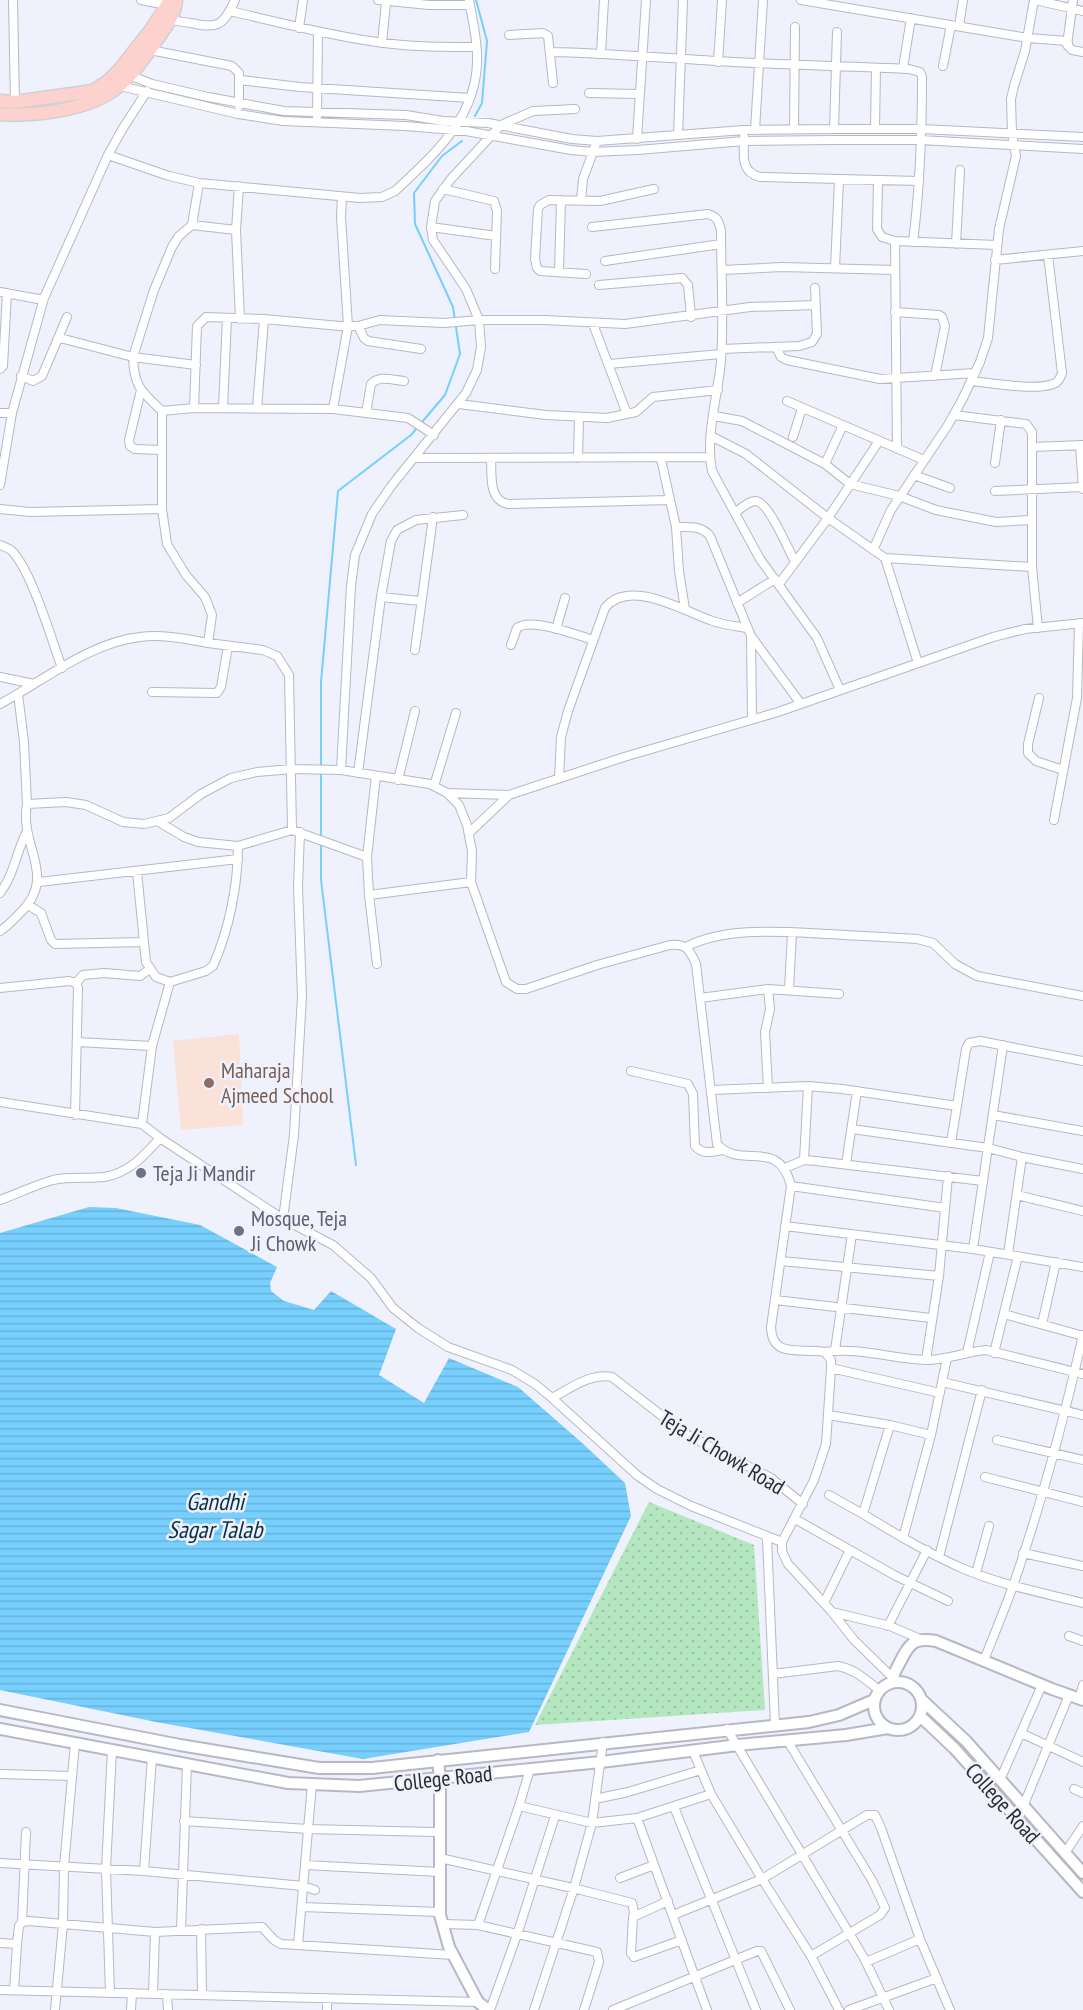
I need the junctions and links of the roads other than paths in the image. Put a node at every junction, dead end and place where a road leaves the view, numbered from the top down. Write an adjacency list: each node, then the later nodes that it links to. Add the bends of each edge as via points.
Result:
1 (13, 0): 55 (street)
2 (141, 0): 17 (street)
3 (235, 0): 18 (street)
4 (303, 0): 23 (street)
5 (604, 0): 34 (street)
6 (646, 0): 35 (street)
7 (683, 0): 36 (street)
8 (722, 0): 37 (street)
9 (763, 0): 38 (street)
10 (801, 0): 15 (street)
11 (963, 0): 21 (street)
12 (1034, 0): 16 (street); 27 (street)
13 (382, 1): 14 (street); 29 (street)
14 (469, 3): 30 (street)
15 (842, 3): 20 (street)
16 (1073, 4): 19 (street); 28 (street)
17 (170, 8): 18 (street, via 209,27 218,25); 31 (main road); 44 (main road, via 150,31)
18 (230, 11): 23 (street)
19 (1083, 11)
20 (911, 18): 21 (street); 43 (street)
21 (955, 26): 27 (street); 40 (street)
22 (795, 27): 39 (street)
23 (299, 28): 24 (street)
24 (318, 32): 29 (street); 49 (street)
25 (837, 32): 41 (street)
26 (508, 35): 32 (street, via 546,34)
27 (1028, 38): 28 (street); 72 (street, via 1011,99)
28 (1068, 42): 33 (street, via 1069,48)
29 (382, 43): 30 (street)
30 (476, 47): 53 (street)
31 (150, 50): 44 (main road); 45 (street, via 232,66)
32 (550, 52): 34 (street); 46 (street)
33 (1083, 52)
34 (601, 53): 35 (street)
35 (642, 56): 36 (street); 52 (street)
36 (680, 59): 37 (street); 73 (street)
37 (718, 62): 38 (street)
38 (758, 64): 39 (street); 70 (street)
39 (795, 66): 41 (street); 65 (street)
40 (943, 66)
41 (837, 67): 42 (street); 66 (street)
42 (876, 68): 43 (street); 64 (street)
43 (903, 68): 67 (street, via 920,72 922,77)
44 (125, 73): 47 (main road); 48 (street)
45 (240, 80): 49 (street); 56 (street)
46 (553, 83)
47 (114, 84): 50 (street); 55 (main road, via 93,91); 59 (main road, via 96,102 37,114)
48 (152, 84): 50 (street); 56 (street)
49 (316, 88): 53 (street); 58 (street)
50 (146, 93): 60 (street); 82 (street)
51 (589, 93): 52 (street)
52 (639, 94): 75 (street)
53 (470, 98): 61 (street)
54 (0, 100): 55 (main road)
55 (15, 102)
56 (240, 104): 58 (street); 60 (street)
57 (575, 109): 63 (street, via 533,111)
58 (317, 113): 61 (street); 62 (street)
59 (0, 114)
60 (238, 114): 62 (street)
61 (463, 121): 63 (street); 68 (street)
62 (316, 123): 68 (street)
63 (501, 125): 71 (street); 77 (street)
64 (875, 128): 66 (street); 67 (street)
65 (794, 129): 66 (street); 70 (street)
66 (834, 129)
67 (922, 129): 72 (street); 76 (street)
68 (453, 130): 71 (street); 91 (street, via 395,191 372,198)
69 (744, 130): 70 (street); 73 (street); 78 (street)
70 (755, 130)
71 (489, 134): 81 (street); 89 (street)
72 (1012, 134): 74 (street); 79 (street)
73 (678, 135): 75 (street)
74 (1083, 138)
75 (638, 139): 77 (street)
76 (921, 140): 78 (street); 79 (street); 86 (street)
77 (597, 141): 81 (street)
78 (744, 141): 81 (street); 84 (street, via 744,166 752,176)
79 (1014, 145): 80 (street); 103 (street, via 1015,164)
80 (1083, 149)
81 (592, 152): 93 (street)
82 (108, 155): 87 (street); 117 (street)
83 (960, 170): 102 (street)
84 (839, 180): 85 (street); 108 (street)
85 (878, 180): 86 (street); 99 (street, via 877,229 882,237)
86 (919, 181): 100 (street)
87 (199, 183): 88 (street); 94 (street)
88 (239, 186): 91 (street); 97 (street)
89 (442, 189): 95 (street, via 435,201); 98 (street, via 494,201)
90 (654, 189): 93 (street, via 600,201)
91 (342, 197): 128 (street)
92 (561, 200): 93 (street); 112 (street); 112 (street, via 549,200 538,209 535,259 540,270)
93 (581, 201)
94 (192, 225): 97 (street); 134 (street, via 172,247)
95 (431, 227): 98 (street); 126 (street, via 433,240 466,289)
96 (592, 227): 101 (street, via 708,213 719,220)
97 (236, 230): 124 (street)
98 (496, 236): 109 (street)
99 (895, 241): 100 (street); 111 (street)
100 (913, 242): 102 (street)
101 (721, 244): 107 (street); 110 (street)
102 (956, 244): 103 (street)
103 (997, 245): 106 (street)
104 (1083, 251): 105 (street)
105 (1048, 255): 106 (street); 140 (street, via 1060,379 1051,385 1027,386)
106 (995, 260): 140 (street, via 988,338)
107 (605, 261)
108 (835, 268): 110 (street); 111 (street)
109 (495, 269)
110 (722, 270): 119 (street)
111 (895, 270): 120 (street)
112 (559, 272): 113 (street)
113 (586, 274)
114 (599, 285): 122 (street, via 682,278 688,285)
115 (815, 288): 118 (street)
116 (3, 293): 117 (street); 137 (street)
117 (44, 298): 138 (street)
118 (816, 305): 119 (street); 131 (street, via 816,339 808,344)
119 (722, 312): 122 (street); 133 (street)
120 (896, 312): 139 (street, via 942,317 945,326); 141 (street)
121 (67, 317): 130 (street)
122 (692, 317): 127 (street)
123 (227, 318): 124 (street); 136 (street, via 206,318 197,326); 148 (street)
124 (240, 319): 125 (street)
125 (264, 319): 128 (street); 150 (street)
126 (476, 320): 127 (street); 129 (street, via 380,320); 146 (street, via 481,347 477,370)
127 (592, 324): 135 (street)
128 (348, 326): 129 (street); 151 (street)
129 (358, 326): 132 (street, via 368,341)
130 (60, 338): 134 (street); 138 (street, via 42,376 33,381)
131 (776, 347): 133 (street); 141 (street, via 781,357 788,360 868,378)
132 (421, 349)
133 (721, 352): 135 (street); 144 (street)
134 (133, 357): 136 (street); 143 (street, via 134,376)
135 (609, 364): 156 (street)
136 (196, 365): 147 (street)
137 (0, 369)
138 (21, 376): 154 (street)
139 (935, 376): 140 (street); 141 (street)
140 (973, 377): 157 (street)
141 (897, 379): 168 (street)
142 (404, 381): 155 (street, via 374,381)
143 (141, 390): 152 (street); 169 (street, via 130,446)
144 (718, 390): 156 (street, via 653,397 641,409); 158 (street)
145 (787, 401): 149 (street)
146 (459, 404): 159 (street); 162 (street)
147 (194, 408): 148 (street); 152 (street)
148 (223, 408): 150 (street)
149 (802, 408): 161 (street); 164 (street)
150 (256, 409): 151 (street)
151 (333, 409): 155 (street)
152 (162, 411): 169 (street)
153 (0, 413): 154 (street)
154 (12, 413): 180 (street)
155 (366, 413): 162 (street, via 414,420)
156 (627, 414): 159 (street)
157 (954, 415): 160 (street); 175 (street)
158 (714, 416): 163 (street); 177 (street, via 742,421)
159 (579, 418): 171 (street)
160 (1001, 420): 167 (street, via 1029,427); 176 (street)
161 (843, 425): 165 (street); 177 (street)
162 (434, 435): 173 (street)
163 (711, 436): 172 (street); 192 (street, via 746,454)
164 (793, 437)
165 (879, 441): 168 (street); 179 (street)
166 (1081, 445): 167 (street); 182 (street)
167 (1032, 447): 183 (street)
168 (897, 449): 175 (street)
169 (161, 450): 188 (street)
170 (491, 458): 171 (street); 173 (street); 186 (street, via 495,498 507,504)
171 (578, 458): 174 (street)
172 (709, 458): 174 (street); 189 (street)
173 (414, 459): 230 (street, via 372,514 355,555)
174 (661, 459): 186 (street)
175 (924, 460): 178 (street)
176 (995, 463)
177 (825, 464): 179 (street)
178 (914, 475): 181 (street); 185 (street)
179 (850, 484): 185 (street); 192 (street)
180 (0, 485)
181 (950, 488)
182 (1083, 488): 183 (street)
183 (1032, 490): 184 (street); 193 (street)
184 (995, 492)
185 (899, 496): 193 (street, via 936,510 996,522); 196 (street)
186 (670, 500): 194 (street)
187 (0, 509): 188 (street)
188 (162, 509): 211 (street, via 167,544 205,597 212,615)
189 (735, 513): 198 (street, via 748,503 760,502); 200 (street)
190 (463, 515): 191 (street)
191 (433, 517): 201 (street, via 397,530 391,541); 203 (street)
192 (828, 518): 196 (street); 198 (street)
193 (1031, 520): 199 (street)
194 (676, 527): 204 (street, via 699,527 710,536); 205 (street)
195 (0, 545): 216 (street, via 18,559 33,588)
196 (873, 550): 197 (street)
197 (885, 558): 199 (street); 215 (street)
198 (795, 562): 200 (street)
199 (1032, 567): 207 (street)
200 (777, 581): 204 (street); 219 (street, via 817,638)
201 (381, 597): 203 (street); 232 (street)
202 (565, 598): 208 (street)
203 (420, 601): 214 (street)
204 (737, 603): 209 (street)
205 (685, 609): 209 (street); 210 (street, via 653,598 617,597 604,608)
206 (1081, 623): 207 (street); 223 (street)
207 (1038, 627): 215 (street, via 993,637)
208 (556, 629): 210 (street); 212 (street, via 521,625)
209 (749, 632): 225 (street); 228 (street)
210 (593, 640): 234 (street, via 561,737)
211 (208, 643): 213 (street); 216 (street, via 165,637 124,639)
212 (511, 645)
213 (228, 646): 220 (street, via 217,693); 229 (street, via 263,650 277,656 289,675)
214 (415, 650)
215 (918, 663): 219 (street)
216 (62, 668): 218 (street)
217 (0, 677): 218 (street)
218 (34, 684): 221 (street)
219 (840, 690): 225 (street)
220 (152, 692)
221 (18, 694): 224 (street); 239 (street)
222 (1039, 698): 231 (street, via 1028,753 1035,761)
223 (1080, 698): 231 (street)
224 (0, 704)
225 (801, 704): 228 (street)
226 (415, 711): 235 (street)
227 (456, 713): 236 (street)
228 (752, 719): 234 (street)
229 (292, 769): 230 (street); 241 (street, via 231,778); 242 (street)
230 (338, 770): 232 (street)
231 (1063, 770): 240 (street)
232 (358, 773): 233 (street)
233 (376, 776): 235 (street); 246 (street)
234 (559, 778): 238 (street)
235 (398, 780): 236 (street)
236 (434, 786): 237 (street)
237 (447, 793): 238 (street); 244 (street, via 459,805)
238 (509, 795): 244 (street)
239 (27, 804): 241 (street, via 66,802 86,805 123,822); 243 (street)
240 (1054, 820)
241 (159, 822): 245 (street, via 198,842)
242 (296, 831): 245 (street); 246 (street); 300 (street, via 302,996 294,1135)
243 (26, 833): 249 (street); 251 (street)
244 (469, 833): 250 (street)
245 (238, 846): 247 (street)
246 (367, 857): 252 (street)
247 (238, 859): 248 (street); 260 (street, via 229,914 213,966)
248 (137, 872): 249 (street); 256 (street)
249 (39, 882): 253 (street)
250 (471, 882): 252 (street); 257 (street, via 506,982 517,989 670,945)
251 (0, 893)
252 (369, 895): 258 (street)
253 (28, 905): 254 (street); 256 (street, via 41,912 55,944)
254 (0, 931)
255 (792, 933): 257 (street, via 715,937); 264 (street); 266 (street, via 917,939 933,943 964,971 977,976)
256 (144, 942): 259 (street)
257 (686, 947): 267 (street, via 696,964)
258 (377, 964)
259 (150, 969): 260 (street, via 156,977); 261 (street, via 140,976 82,975)
260 (170, 982): 270 (street)
261 (76, 983): 262 (street); 268 (street)
262 (0, 988)
263 (768, 989): 264 (street); 267 (street); 274 (street)
264 (789, 989): 265 (street)
265 (839, 994)
266 (1083, 996)
267 (700, 998): 275 (street)
268 (77, 1042): 270 (street); 279 (street)
269 (1003, 1045): 271 (street); 278 (street, via 969,1043); 280 (street)
270 (152, 1046): 281 (street)
271 (1083, 1061)
272 (631, 1071): 287 (street, via 688,1084 693,1094 695,1146 706,1153)
273 (808, 1086): 274 (street); 276 (street); 289 (street)
274 (768, 1088): 275 (street)
275 (712, 1090): 287 (street, via 715,1134)
276 (858, 1091): 278 (street); 282 (street)
277 (0, 1102): 279 (street)
278 (957, 1106): 285 (street)
279 (75, 1114): 281 (street)
280 (993, 1115): 283 (street); 286 (street)
281 (142, 1124): 284 (street)
282 (852, 1129): 285 (street); 290 (street)
283 (1083, 1131)
284 (160, 1138): 297 (street, via 126,1170 104,1177 52,1180); 300 (street)
285 (951, 1143): 286 (street)
286 (988, 1148): 288 (street); 294 (street)
287 (722, 1150): 291 (street, via 772,1158)
288 (1022, 1157): 292 (street); 296 (street)
289 (804, 1160): 290 (street); 291 (street)
290 (846, 1164): 293 (street)
291 (785, 1168): 295 (street)
292 (1083, 1168)
293 (948, 1176): 294 (street); 298 (street)
294 (983, 1181): 304 (street)
295 (791, 1186): 298 (street); 301 (street)
296 (1017, 1195): 299 (street); 306 (street)
297 (0, 1200)
298 (945, 1208): 303 (street)
299 (1083, 1210)
300 (283, 1219): 330 (street, via 333,1245 371,1278 393,1308 418,1328 448,1347 512,1371)
301 (785, 1226): 302 (street); 308 (street)
302 (852, 1234): 303 (street); 310 (street)
303 (942, 1245): 304 (street); 312 (street)
304 (973, 1249): 305 (street)
305 (990, 1252): 306 (street); 321 (street)
306 (1008, 1254): 307 (street)
307 (1018, 1256): 309 (street); 315 (street)
308 (781, 1261): 310 (street); 313 (street)
309 (1056, 1262): 311 (street); 317 (street)
310 (847, 1267): 312 (street); 314 (street)
311 (1083, 1267)
312 (939, 1276): 316 (street)
313 (775, 1300): 314 (street); 320 (street, via 771,1327 774,1342 786,1350)
314 (841, 1308): 316 (street); 319 (street)
315 (1004, 1314): 317 (street); 322 (street)
316 (931, 1318): 324 (street)
317 (1042, 1324): 318 (street)
318 (1083, 1335): 326 (street)
319 (835, 1350): 320 (street); 324 (street)
320 (825, 1352): 325 (street)
321 (967, 1353): 322 (street); 323 (street)
322 (994, 1353): 326 (street)
323 (946, 1358): 324 (street); 327 (street)
324 (926, 1360)
325 (831, 1368): 329 (street); 332 (street)
326 (1079, 1373): 331 (street)
327 (942, 1382): 328 (street); 329 (street)
328 (982, 1390): 331 (street); 353 (street)
329 (940, 1393): 335 (street)
330 (552, 1398): 343 (street, Teja Ji Chowk Road, via 589,1378 612,1377 684,1433 771,1478); 347 (street, via 657,1489)
331 (1065, 1411): 333 (street); 337 (street)
332 (828, 1415): 334 (street); 343 (street, via 826,1444)
333 (1083, 1415)
334 (890, 1425): 335 (street); 344 (street)
335 (931, 1435): 348 (street)
336 (997, 1440): 337 (street)
337 (1054, 1453): 338 (street); 340 (street)
338 (1083, 1460)
339 (985, 1477): 340 (street)
340 (1042, 1491): 342 (street); 352 (street)
341 (829, 1495): 344 (street)
342 (1083, 1502)
343 (803, 1504): 345 (street)
344 (863, 1514): 348 (street)
345 (795, 1519): 349 (street); 350 (street)
346 (989, 1526): 355 (street)
347 (767, 1538): 349 (street); 367 (street)
348 (903, 1538): 351 (street)
349 (782, 1542): 359 (street, via 788,1564)
350 (850, 1550): 356 (street); 359 (street)
351 (927, 1550): 353 (street); 356 (street)
352 (1023, 1553): 354 (street); 357 (street)
353 (939, 1557): 355 (street)
354 (1083, 1566)
355 (976, 1573): 357 (street)
356 (909, 1583): 358 (street); 362 (street)
357 (1013, 1585): 360 (street); 366 (street)
358 (948, 1601)
359 (824, 1603): 361 (street)
360 (1083, 1603)
361 (832, 1612): 362 (street); 368 (street)
362 (888, 1626): 364 (street)
363 (1069, 1636): 365 (street)
364 (920, 1639): 366 (main road, via 936,1641); 368 (main road, via 906,1650)
365 (1083, 1641)
366 (984, 1660): 369 (main road)
367 (773, 1674): 371 (street, via 838,1666 856,1672); 376 (street)
368 (892, 1679): 371 (main road); 373 (main road, via 909,1684)
369 (1042, 1685): 372 (main road); 380 (street)
370 (1083, 1685): 372 (street)
371 (877, 1695): 376 (main road, College Road, via 824,1719); 377 (main road, via 876,1716)
372 (1077, 1698): 385 (street)
373 (922, 1700): 375 (main road); 398 (main road, College Road)
374 (0, 1710): 389 (main road, College Road, via 319,1768 372,1768)
375 (920, 1716): 377 (main road, via 909,1728); 409 (main road, College Road)
376 (775, 1725): 379 (main road, College Road)
377 (888, 1728): 381 (main road, College Road)
378 (0, 1729): 383 (main road, College Road)
379 (727, 1730): 382 (main road, College Road); 384 (street)
380 (1021, 1733): 385 (street); 398 (street)
381 (787, 1740): 384 (main road, College Road); 414 (street)
382 (603, 1742): 389 (main road, College Road); 390 (street)
383 (75, 1743): 386 (main road, College Road); 396 (street)
384 (738, 1745): 387 (main road, College Road); 418 (street)
385 (1048, 1746): 391 (street); 405 (street)
386 (112, 1750): 388 (main road, College Road); 425 (street)
387 (693, 1751): 390 (main road, College Road); 394 (street)
388 (152, 1758): 392 (main road, College Road); 427 (street)
389 (438, 1760): 397 (main road)
390 (601, 1762): 393 (main road, College Road); 403 (street)
391 (1083, 1762)
392 (187, 1764): 399 (main road, College Road); 410 (street)
393 (530, 1769): 397 (main road, College Road); 404 (street)
394 (701, 1770): 402 (street); 403 (street)
395 (0, 1774): 396 (street)
396 (72, 1776): 424 (street)
397 (440, 1779): 399 (main road, College Road); 419 (main road)
398 (1000, 1780): 405 (main road, College Road)
399 (312, 1784): 413 (street)
400 (1074, 1789): 401 (street)
401 (1083, 1793)
402 (711, 1794): 406 (street); 433 (street)
403 (595, 1800): 411 (street)
404 (519, 1806): 407 (street); 426 (street)
405 (1024, 1806): 409 (street); 417 (main road, College Road)
406 (675, 1807): 408 (street); 438 (street)
407 (555, 1816): 411 (street); 432 (street)
408 (637, 1818): 411 (street); 423 (street)
409 (1018, 1819): 437 (main road, College Road)
410 (184, 1821): 413 (street); 430 (street)
411 (592, 1823): 435 (street)
412 (1083, 1826): 417 (street)
413 (308, 1829): 416 (street); 422 (street)
414 (842, 1831): 418 (street); 452 (street, via 885,1908 880,1915); 454 (street, via 867,1815 878,1818)
415 (26, 1832): 421 (street)
416 (434, 1832)
417 (1065, 1853): 429 (main road, College Road)
418 (803, 1855): 433 (street); 452 (street)
419 (440, 1858): 426 (street); 428 (main road)
420 (0, 1863): 421 (street)
421 (24, 1865): 424 (street); 444 (street)
422 (305, 1865): 428 (street); 434 (street)
423 (654, 1865): 431 (street); 439 (street)
424 (64, 1867): 425 (street); 445 (street)
425 (106, 1869): 427 (street); 448 (street)
426 (497, 1870): 432 (street); 447 (street)
427 (144, 1871): 430 (street)
428 (440, 1872): 441 (main road)
429 (1083, 1873)
430 (182, 1875): 434 (street); 450 (street)
431 (620, 1878)
432 (535, 1879): 435 (street); 453 (street)
433 (762, 1879): 438 (street); 461 (street)
434 (303, 1886): 436 (street); 440 (street)
435 (574, 1888): 443 (street, via 632,1903); 456 (street)
436 (315, 1890)
437 (1083, 1892)
438 (711, 1899): 442 (street); 462 (street)
439 (668, 1901): 442 (street); 443 (street)
440 (302, 1907): 441 (street); 459 (street)
441 (440, 1912): 446 (main road)
442 (674, 1915): 455 (street)
443 (633, 1917): 455 (street, via 633,1957)
444 (22, 1922): 445 (street); 458 (street)
445 (63, 1924): 448 (street); 468 (street)
446 (443, 1924): 447 (street); 460 (main road)
447 (478, 1925): 453 (street)
448 (108, 1928): 451 (street); 469 (street)
449 (201, 1929): 450 (street); 459 (street, via 262,1927 278,1943); 473 (street)
450 (181, 1930): 451 (street)
451 (155, 1932): 471 (street)
452 (849, 1932): 461 (street); 463 (street)
453 (517, 1935): 456 (street); 481 (street)
454 (920, 1939): 463 (street); 465 (street)
455 (682, 1940): 464 (street)
456 (555, 1942): 482 (street); 483 (street, via 597,1952 599,1956)
457 (0, 1943): 458 (street)
458 (17, 1944): 467 (street)
459 (298, 1945): 460 (street)
460 (453, 1954): 476 (main road)
461 (811, 1956): 488 (street)
462 (735, 1959): 464 (street); 486 (street); 487 (street, via 761,1951)
463 (866, 1962): 475 (street)
464 (696, 1977): 484 (street); 485 (street)
465 (938, 1978): 475 (street); 491 (street)
466 (0, 1990): 467 (street)
467 (14, 1990): 468 (street)
468 (57, 1991): 469 (street); 477 (street)
469 (110, 1993): 470 (street)
470 (132, 1993): 471 (street); 478 (street)
471 (153, 1994): 472 (street)
472 (167, 1994): 473 (street); 479 (street)
473 (202, 1995): 474 (street)
474 (327, 1998): 476 (street); 480 (street)
475 (883, 1999): 489 (street); 490 (street)
476 (478, 2002): 481 (main road)
477 (55, 2010)
478 (131, 2010)
479 (168, 2010)
480 (327, 2010)
481 (489, 2010)
482 (534, 2010)
483 (584, 2010)
484 (613, 2010)
485 (707, 2010)
486 (756, 2010)
487 (790, 2010)
488 (839, 2010)
489 (851, 2010)
490 (888, 2010)
491 (950, 2010)

